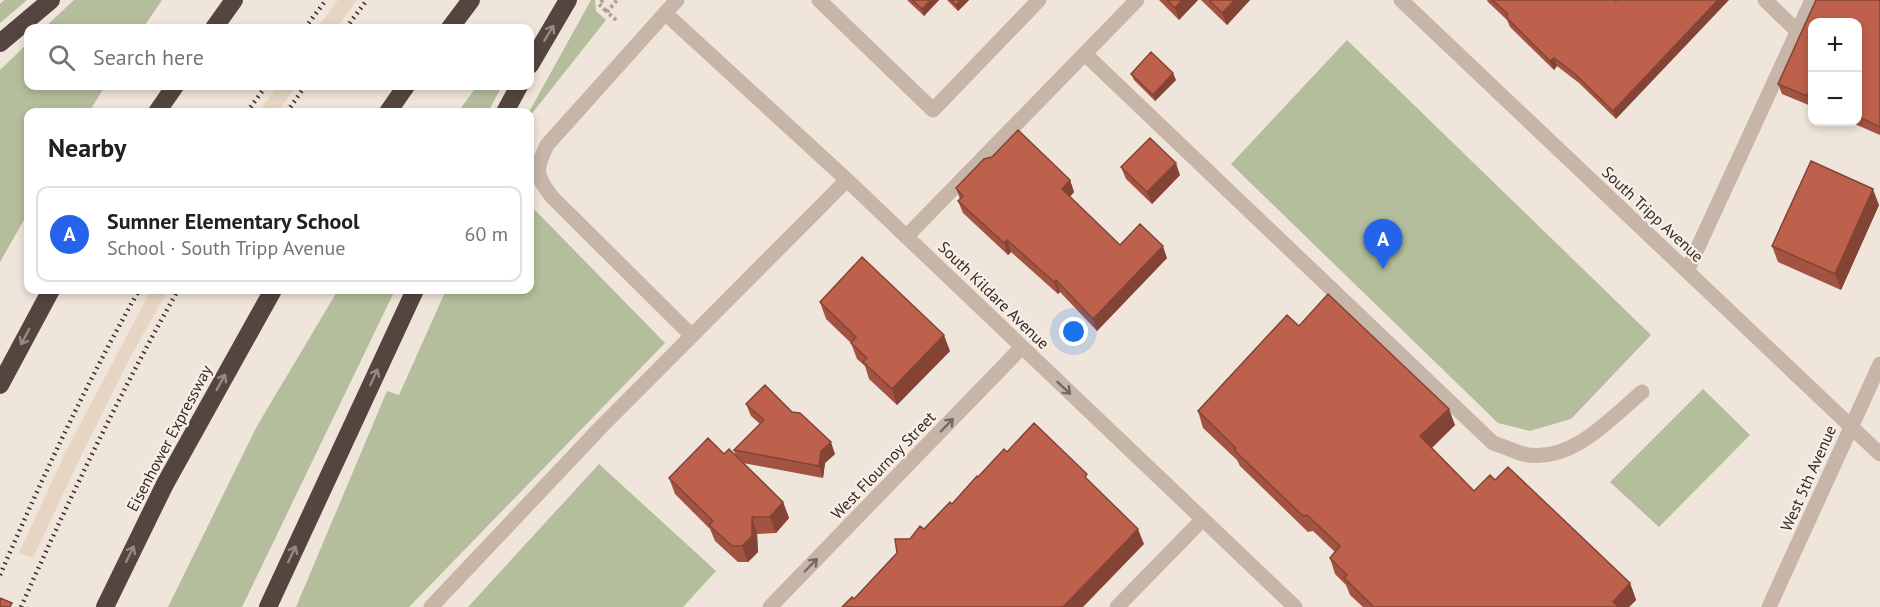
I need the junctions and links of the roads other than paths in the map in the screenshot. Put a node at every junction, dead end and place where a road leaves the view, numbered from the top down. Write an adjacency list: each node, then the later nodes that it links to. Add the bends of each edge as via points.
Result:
1 (51, 0): 16 (highway)
2 (234, 0): 13 (highway)
3 (471, 0): 14 (highway)
4 (568, 0): 18 (highway, one-way to 4)
5 (677, 0): 12 (street)
6 (819, 0): 7 (street, via 933,110)
7 (1039, 0)
8 (1137, 0): 17 (street)
9 (1401, 0): 27 (street, South Tripp Avenue)
10 (1765, 0): 15 (street)
11 (1812, 0): 15 (street)
12 (665, 13): 25 (street, South Kildare Avenue); 31 (street, via 547,145 538,164 540,179 552,197)
13 (217, 24)
14 (453, 24)
15 (1797, 31): 27 (street)
16 (0, 43)
17 (1085, 54): 26 (street); 35 (street, via 1493,443 1528,455 1560,452 1591,435)
18 (534, 59)
19 (171, 90): 22 (highway)
20 (403, 90): 23 (highway)
21 (517, 90): 24 (highway)
22 (160, 108)
23 (391, 108)
24 (508, 108)
25 (847, 180): 26 (street, South Kildare Avenue); 31 (street)
26 (906, 237): 32 (street, South Kildare Avenue)
27 (1687, 272): 36 (street, South Tripp Avenue)
28 (49, 294): 34 (highway, one-way to 34)
29 (271, 294): 39 (highway, Eisenhower Expressway, one-way to 29, via 165,484)
30 (413, 294): 40 (highway, one-way to 30)
31 (692, 336): 41 (street)
32 (1022, 347): 38 (street, South Kildare Avenue, one-way to 38); 42 (street, West Flournoy Street, one-way to 32)
33 (1880, 364): 36 (street, West 5th Avenue)
34 (0, 385)
35 (1642, 392)
36 (1851, 426): 37 (street, South Tripp Avenue); 45 (street, West 5th Avenue)
37 (1880, 454)
38 (1203, 519): 43 (street); 44 (street, South Kildare Avenue)
39 (105, 607)
40 (268, 607)
41 (431, 607)
42 (770, 607)
43 (1117, 607)
44 (1295, 607)
45 (1769, 607)

